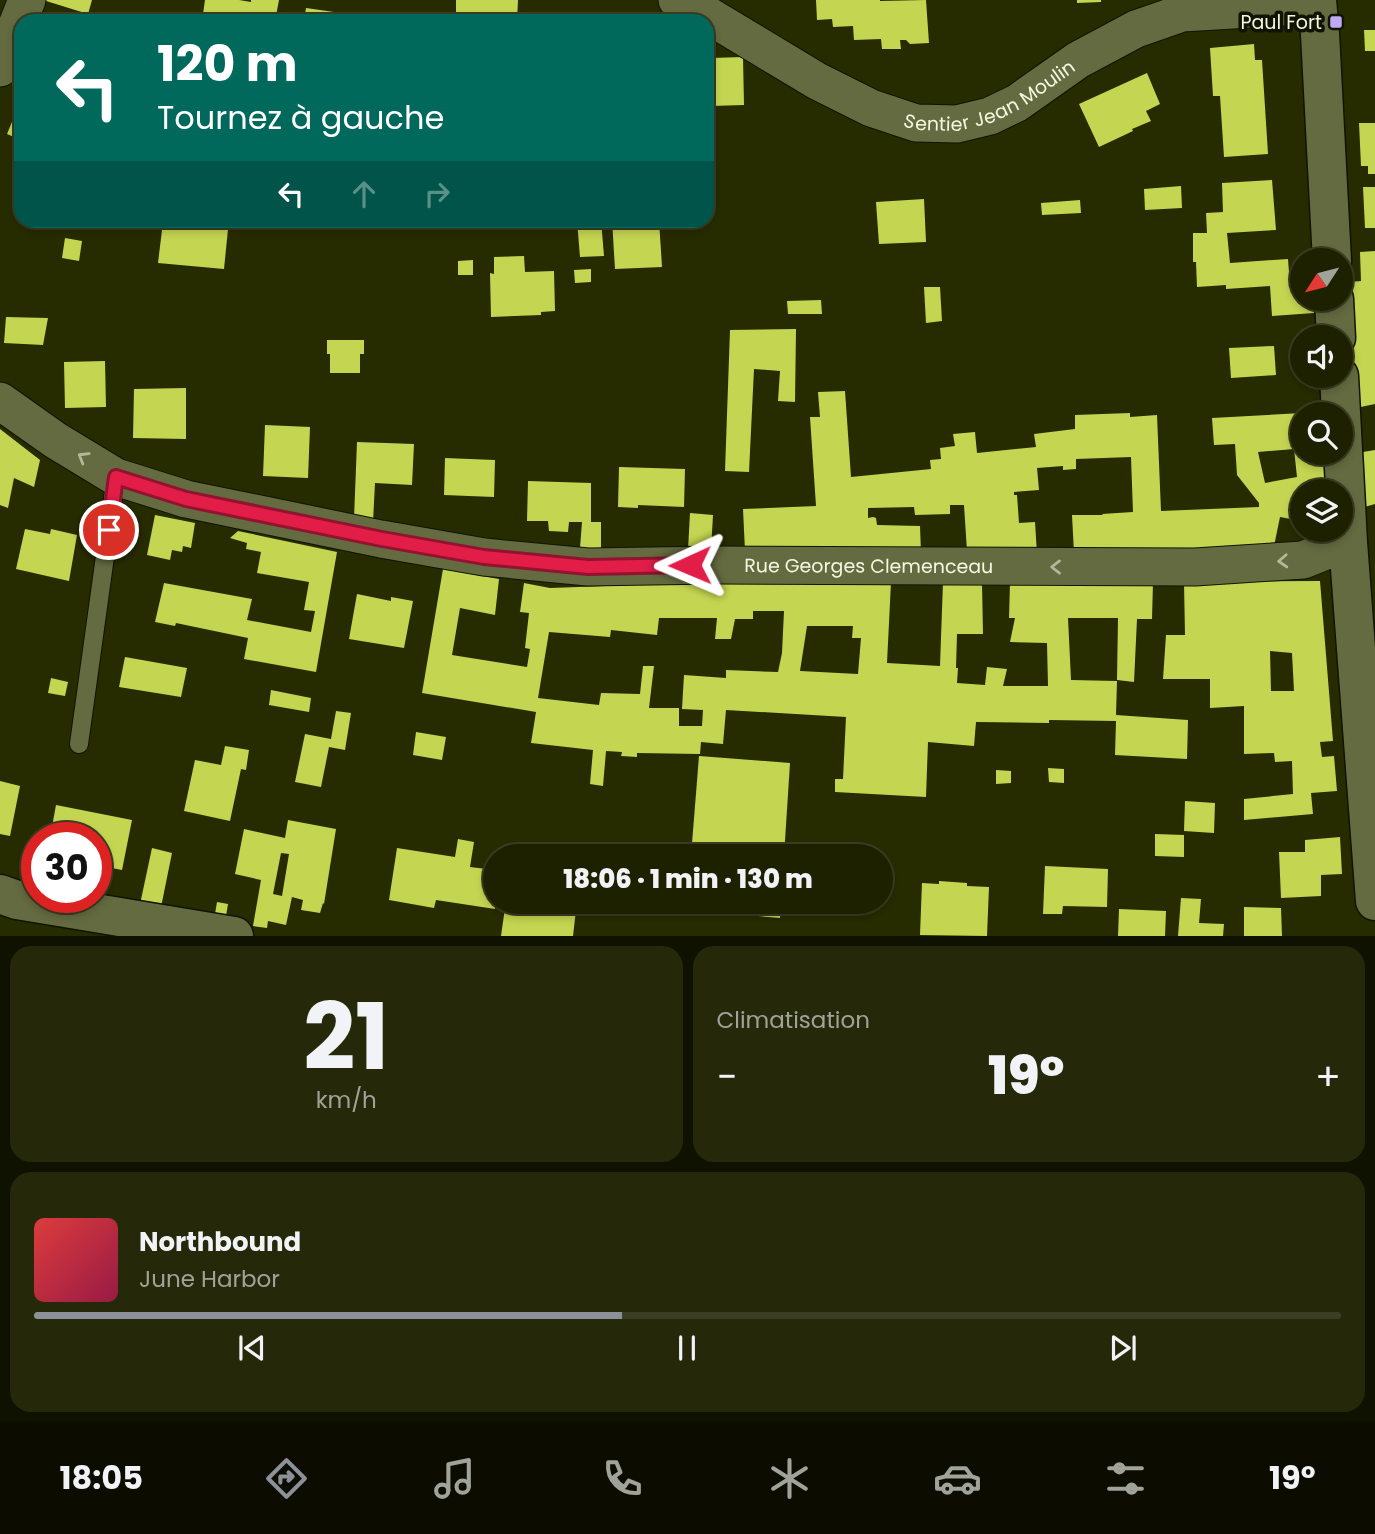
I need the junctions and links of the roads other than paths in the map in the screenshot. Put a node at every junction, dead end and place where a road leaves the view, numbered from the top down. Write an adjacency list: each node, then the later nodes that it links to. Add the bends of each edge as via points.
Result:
1 (677, 0): 3 (street, Sentier Jean Moulin)
2 (1317, 2): 4 (street, Sentier Jean Moulin, via 1182,13 1136,29 1078,60 1017,103 957,124 915,123 871,108); 7 (street)
3 (706, 14)
4 (714, 19)
5 (14, 33): 6 (street)
6 (0, 68)
7 (1331, 248)
8 (1341, 388): 11 (street)
9 (0, 401): 10 (street, Rue Georges Clemenceau, one-way to 9)
10 (116, 477): 11 (street, Rue Georges Clemenceau, one-way to 10, via 1303,560 1195,567 588,567 484,557 382,539 186,499); 12 (lane)
11 (1361, 537): 14 (street)
12 (79, 744)
13 (0, 894): 15 (street)
14 (1375, 901)
15 (234, 936)

